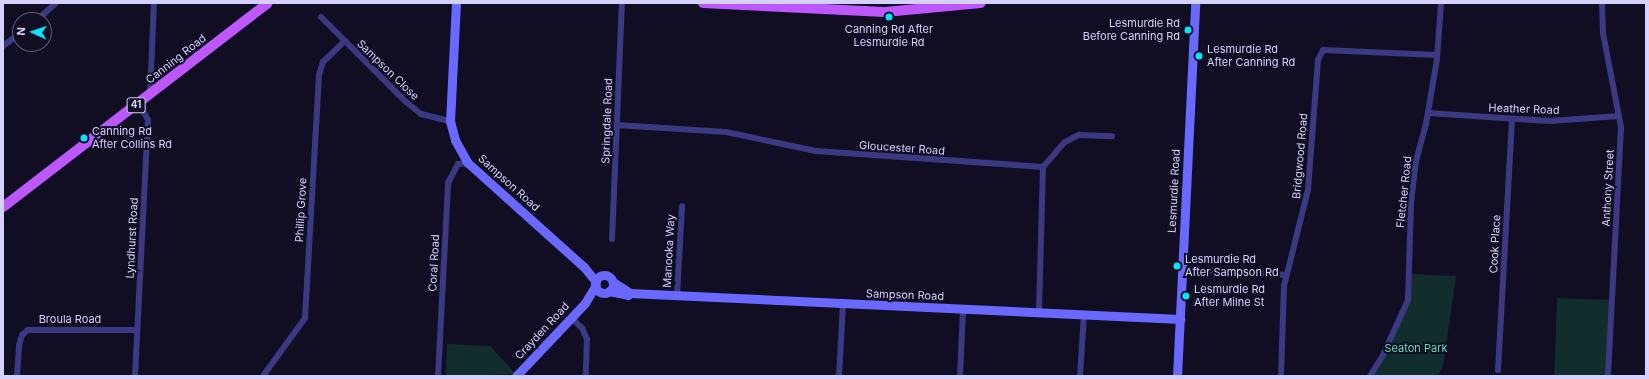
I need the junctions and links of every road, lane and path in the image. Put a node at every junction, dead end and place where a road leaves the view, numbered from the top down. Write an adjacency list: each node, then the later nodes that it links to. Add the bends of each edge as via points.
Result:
1 (56, 3): 12 (street)
2 (154, 3): 18 (street)
3 (268, 3): 18 (main road, Canning Road / 41)
4 (456, 3): 23 (street, Sampson Road)
5 (622, 3): 24 (street, Springdale Road)
6 (703, 3): 10 (main road)
7 (982, 3): 10 (main road, via 885,12)
8 (1440, 3): 17 (street, Fletcher Road)
9 (1602, 3): 21 (street, Anthony Street, via 1603,33)
10 (729, 4)
11 (1196, 4): 32 (street, Lesmurdie Road)
12 (46, 12)
13 (321, 17): 15 (street, Sampson Close)
14 (12, 39): 16 (street)
15 (345, 41): 23 (street, Sampson Close, via 421,114); 49 (street, Phillip Grove, via 323,62 319,75 305,318)
16 (3, 46)
17 (1437, 55): 20 (street, Fletcher Road); 34 (street, Bridgwood Road, via 1323,50 1318,60 1305,207)
18 (150, 94): 19 (main road, Canning Road / 41)
19 (139, 103): 29 (main road, Canning Road / 41); 47 (street, Lyndhurst Road, via 148,120)
20 (1428, 113): 22 (street, Heather Road); 61 (street, Fletcher Road, via 1416,161 1408,300 1382,357)
21 (1619, 116): 22 (street, Heather Road, via 1550,121); 62 (street, Anthony Street, via 1621,128)
22 (1512, 119): 48 (street, Cook Place)
23 (450, 121): 26 (street, Sampson Road, via 454,140)
24 (617, 125): 27 (street, Gloucester Road, via 726,132 816,151); 30 (street, Springdale Road)
25 (1112, 136): 27 (street, via 1079,135 1065,142)
26 (468, 163): 31 (street, Sampson Road); 53 (street, Coral Road, via 458,164 448,183)
27 (1043, 167): 43 (street)
28 (682, 206): 39 (street, Manooka Way)
29 (3, 207)
30 (612, 239)
31 (584, 267): 33 (street, Sampson Road); 36 (street, Sampson Road)
32 (1182, 269): 34 (street); 46 (street, Lesmurdie Road)
33 (602, 275): 35 (street, via 610,277); 36 (street)
34 (1285, 275): 60 (street, Bridgwood Road)
35 (613, 282): 37 (street); 38 (street, Sampson Road)
36 (596, 283): 37 (street, via 598,290); 40 (street, Crayden Road)
37 (606, 292): 38 (street, Sampson Road, via 628,295); 40 (street, Crayden Road)
38 (630, 293): 39 (street, Sampson Road)
39 (676, 296): 41 (street, Sampson Road)
40 (585, 302): 45 (street, Crayden Road)
41 (844, 305): 42 (street, Sampson Road); 56 (street)
42 (963, 309): 43 (street, Sampson Road); 57 (street)
43 (1039, 312): 44 (street, Sampson Road)
44 (1084, 314): 46 (street, Sampson Road); 58 (street)
45 (571, 318): 54 (street, Crayden Road); 55 (street, via 582,328 587,339)
46 (1180, 319): 59 (street, Lesmurdie Road)
47 (137, 330): 50 (street, Broula Road, via 28,330 22,335 19,345); 51 (street, Lyndhurst Road)
48 (1498, 370)
49 (265, 374): 52 (street)
50 (17, 376)
51 (135, 376)
52 (273, 376)
53 (438, 376)
54 (516, 376)
55 (586, 376)
56 (839, 376)
57 (960, 376)
58 (1080, 376)
59 (1177, 376)
60 (1281, 376)
61 (1370, 376)
62 (1608, 376)

